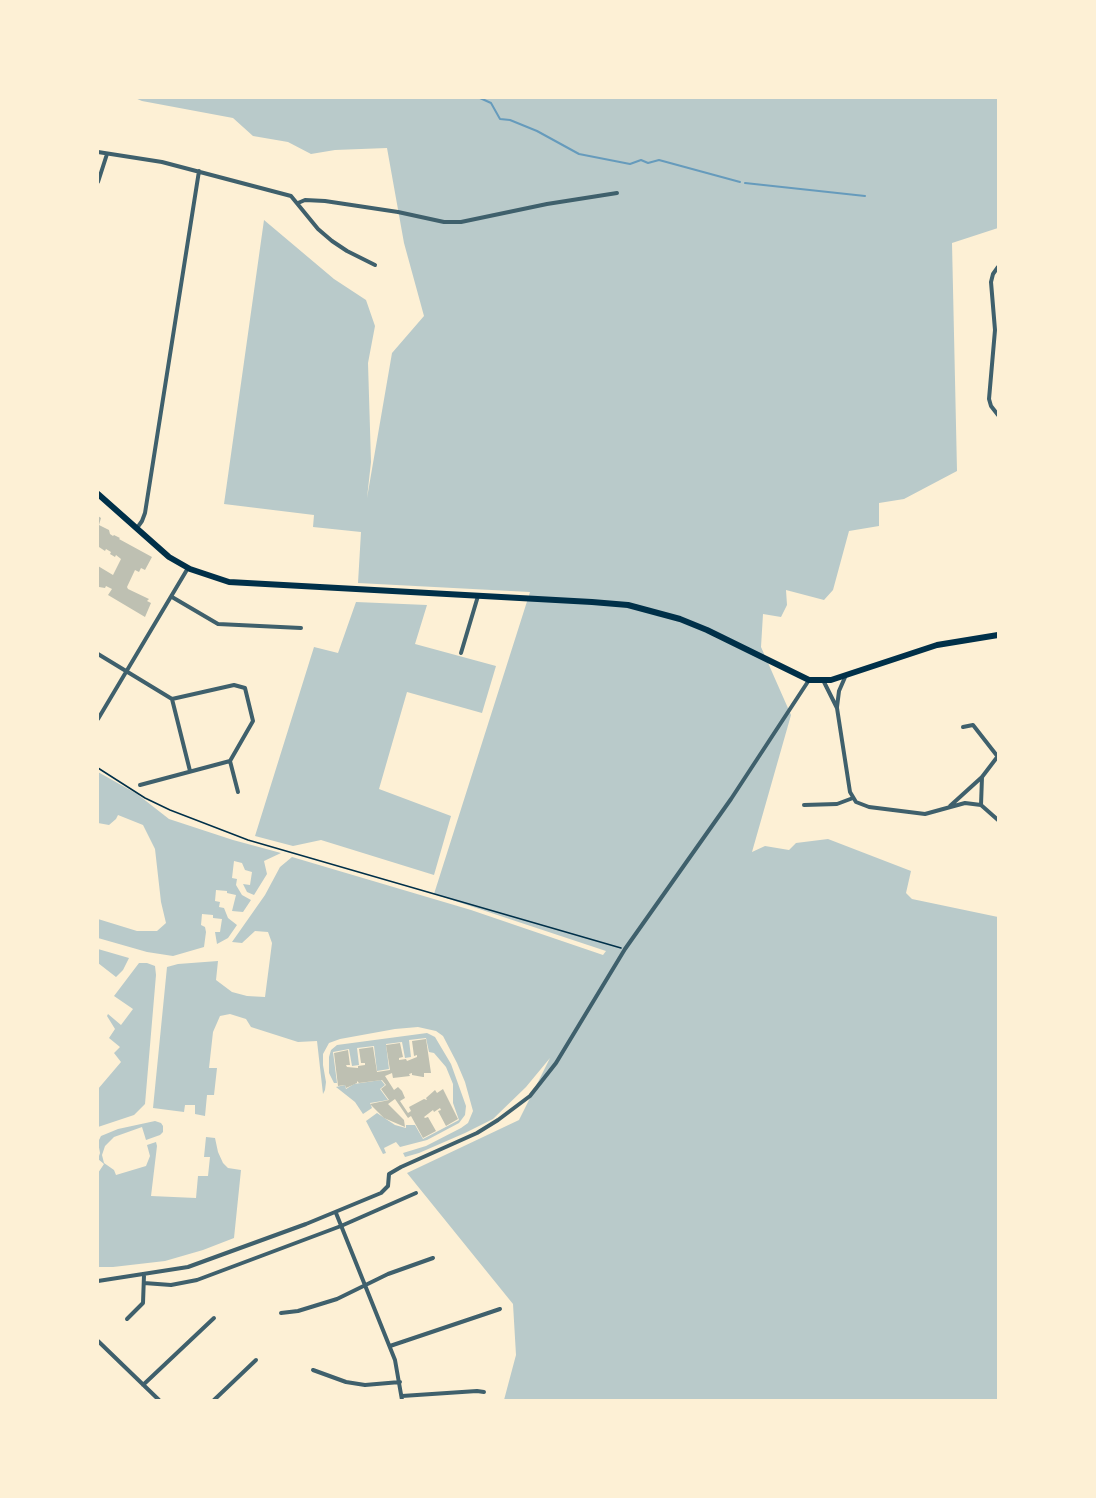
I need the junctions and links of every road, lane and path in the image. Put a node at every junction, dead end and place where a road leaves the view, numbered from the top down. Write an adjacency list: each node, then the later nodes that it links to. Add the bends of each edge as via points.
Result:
1 (98, 152): 2 (street)
2 (107, 154): 3 (street); 4 (street)
3 (199, 171): 6 (street, via 282,193); 11 (street, via 145,513)
4 (98, 182)
5 (617, 193): 6 (street, via 461,222 325,201)
6 (298, 203): 7 (street, via 332,241)
7 (375, 264)
8 (999, 267): 9 (street, via 990,282 995,330 989,399)
9 (999, 414)
10 (98, 494): 11 (main road)
11 (137, 528): 12 (main road, via 169,557)
12 (188, 568): 13 (main road, via 229,582); 14 (street)
13 (478, 596): 17 (street); 21 (main road, via 628,605 707,630)
14 (172, 597): 15 (street, via 218,624); 19 (street)
15 (301, 628)
16 (999, 635): 20 (main road, via 937,645)
17 (461, 653)
18 (98, 654): 19 (street)
19 (126, 672): 23 (street); 25 (street)
20 (846, 675): 22 (main road); 24 (street)
21 (809, 680): 22 (main road); 39 (street, via 731,800)
22 (824, 682): 24 (street)
23 (172, 699): 28 (street, via 234,685 245,688 253,721); 30 (street)
24 (837, 708): 34 (street)
25 (98, 719)
26 (963, 727): 27 (street, via 973,726)
27 (998, 757): 31 (street)
28 (230, 761): 30 (street); 33 (street)
29 (98, 768): 39 (path, via 170,810 248,840)
30 (190, 771): 32 (street)
31 (982, 777): 36 (street); 37 (street)
32 (140, 785)
33 (238, 792)
34 (853, 798): 35 (street, via 837,804); 37 (street, via 869,807 925,814)
35 (804, 805)
36 (981, 805): 37 (street, via 965,803); 38 (street)
37 (947, 808)
38 (999, 820)
39 (625, 949): 41 (street, via 556,1063 530,1096 477,1133 389,1174 388,1186 381,1193)
40 (416, 1192): 42 (street)
41 (336, 1213): 42 (street); 44 (street, via 188,1267)
42 (341, 1226): 46 (street, via 197,1280 171,1285); 47 (street)
43 (433, 1258): 47 (street)
44 (144, 1275): 45 (street); 46 (street)
45 (98, 1281)
46 (144, 1283): 51 (street, via 143,1303)
47 (366, 1285): 49 (street, via 316,1306); 53 (street)
48 (500, 1309): 53 (street)
49 (281, 1313)
50 (214, 1318): 57 (street)
51 (127, 1319)
52 (98, 1341): 57 (street)
53 (390, 1346): 56 (street)
54 (256, 1360): 61 (street)
55 (313, 1370): 56 (street, via 346,1383)
56 (400, 1382): 59 (street)
57 (143, 1385): 60 (street)
58 (484, 1392): 59 (street)
59 (402, 1398)
60 (159, 1401)
61 (214, 1401)

